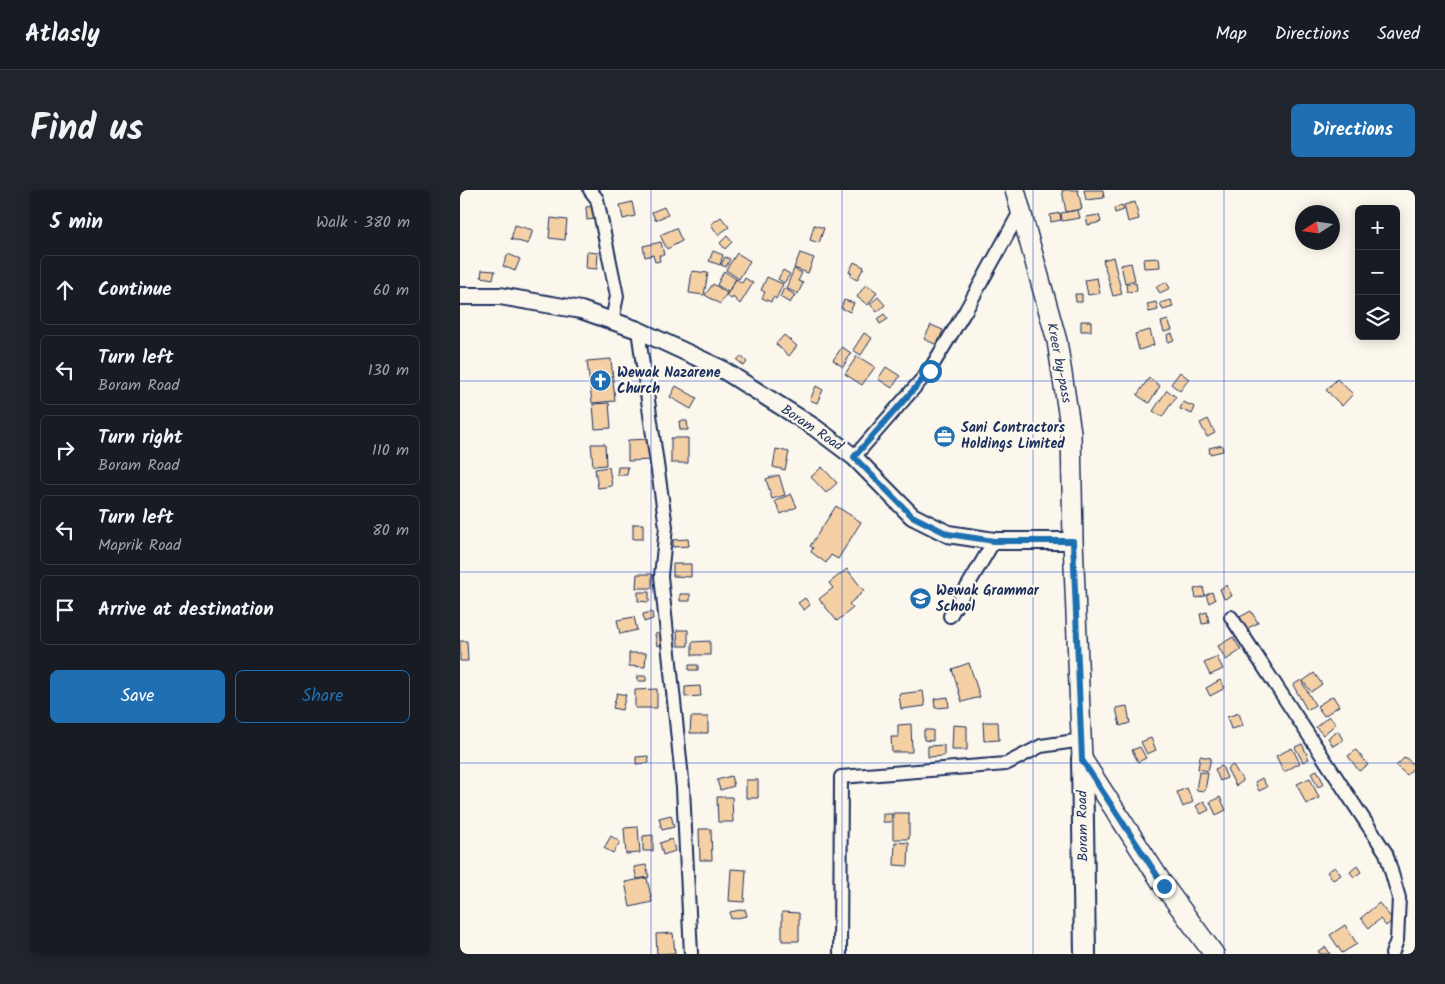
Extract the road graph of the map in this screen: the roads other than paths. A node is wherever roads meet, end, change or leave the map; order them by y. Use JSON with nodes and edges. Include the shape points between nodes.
{"nodes":[{"id":1,"x":590,"y":190,"type":"edge"},
{"id":2,"x":1015,"y":190,"type":"edge"},
{"id":3,"x":1021,"y":210,"type":"junction"},
{"id":4,"x":460,"y":296,"type":"edge"},
{"id":5,"x":612,"y":321,"type":"junction"},
{"id":6,"x":638,"y":330,"type":"junction"},
{"id":7,"x":854,"y":457,"type":"junction"},
{"id":8,"x":994,"y":541,"type":"junction"},
{"id":9,"x":1073,"y":541,"type":"junction"},
{"id":10,"x":950,"y":616,"type":"dead end"},
{"id":11,"x":1231,"y":617,"type":"dead end"},
{"id":12,"x":1082,"y":750,"type":"junction"},
{"id":13,"x":691,"y":954,"type":"edge"},
{"id":14,"x":840,"y":954,"type":"edge"},
{"id":15,"x":1085,"y":954,"type":"edge"},
{"id":16,"x":1214,"y":954,"type":"edge"},
{"id":17,"x":1392,"y":954,"type":"edge"}],
"edges":[{"from":1,"to":5,"type":"street","via":[[597,199],[617,296]]},
{"from":2,"to":3,"type":"main road","name":"Kreer by-pass"},
{"from":3,"to":7,"type":"street","via":[[930,371]]},
{"from":3,"to":9,"type":"main road","name":"Kreer by-pass","via":[[1057,341],[1071,432]]},
{"from":4,"to":5,"type":"street","name":"Boram Road","via":[[500,296],[581,310]]},
{"from":5,"to":6,"type":"street","name":"Boram Road"},
{"from":6,"to":7,"type":"street","name":"Boram Road","via":[[720,368],[814,427]]},
{"from":6,"to":13,"type":"street","via":[[666,527],[660,576],[683,788]]},
{"from":7,"to":8,"type":"street","name":"Boram Road","via":[[912,516],[948,534]]},
{"from":8,"to":9,"type":"street","name":"Boram Road"},
{"from":8,"to":10,"type":"street"},
{"from":9,"to":12,"type":"main road","name":"Boram Road"},
{"from":11,"to":17,"type":"street","via":[[1386,852],[1399,898],[1397,940]]},
{"from":12,"to":14,"type":"street","via":[[1042,746],[1006,764],[841,777]]},
{"from":12,"to":15,"type":"main road","name":"Boram Road"},
{"from":12,"to":16,"type":"main road","via":[[1164,886]]}]}
